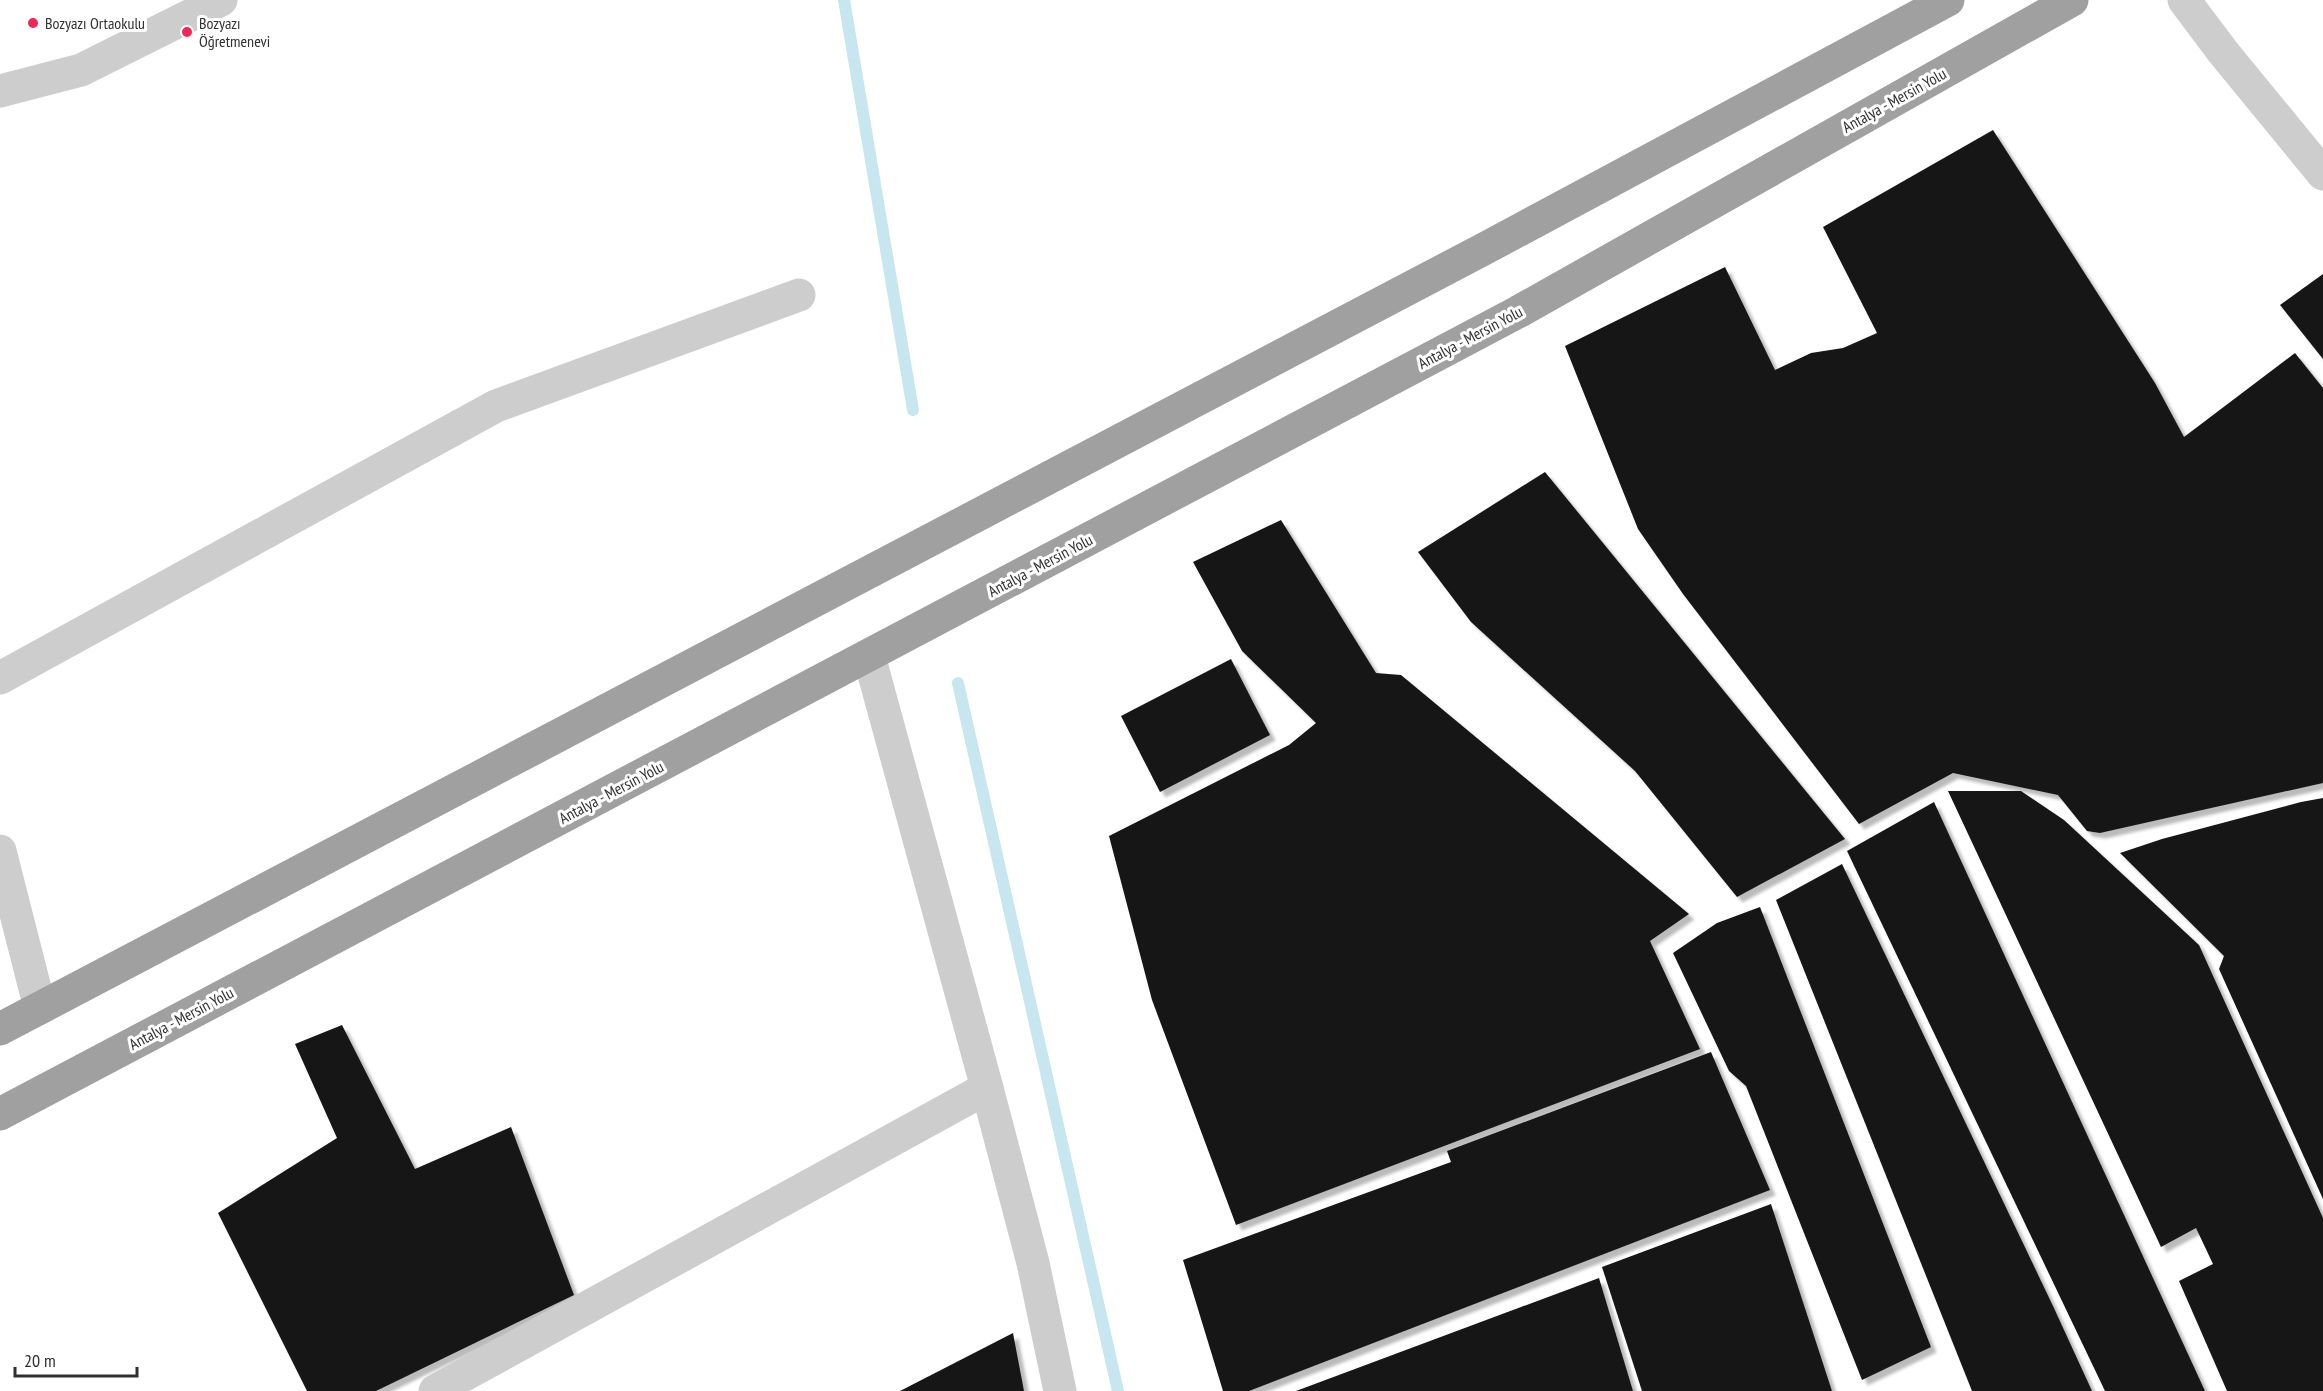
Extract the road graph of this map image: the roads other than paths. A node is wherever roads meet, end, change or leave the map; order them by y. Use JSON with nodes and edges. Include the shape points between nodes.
{"nodes":[{"id":1,"x":221,"y":0,"type":"edge"},
{"id":2,"x":1948,"y":0,"type":"edge"},
{"id":3,"x":2072,"y":0,"type":"edge"},
{"id":4,"x":2184,"y":0,"type":"edge"},
{"id":5,"x":0,"y":90,"type":"edge"},
{"id":6,"x":2323,"y":174,"type":"edge"},
{"id":7,"x":799,"y":295,"type":"dead end"},
{"id":8,"x":869,"y":656,"type":"junction"},
{"id":9,"x":0,"y":678,"type":"edge"},
{"id":10,"x":0,"y":851,"type":"edge"},
{"id":11,"x":40,"y":1008,"type":"junction"},
{"id":12,"x":0,"y":1029,"type":"edge"},
{"id":13,"x":987,"y":1088,"type":"junction"},
{"id":14,"x":0,"y":1114,"type":"edge"},
{"id":15,"x":435,"y":1391,"type":"edge"},
{"id":16,"x":1060,"y":1391,"type":"edge"}],
"edges":[{"from":1,"to":5,"type":"street","via":[[81,70]]},
{"from":2,"to":11,"type":"highway","via":[[1482,250]]},
{"from":3,"to":8,"type":"highway","name":"Antalya - Mersin Yolu","via":[[1518,312]]},
{"from":4,"to":6,"type":"street"},
{"from":7,"to":9,"type":"street","via":[[496,406]]},
{"from":8,"to":13,"type":"street"},
{"from":8,"to":14,"type":"highway","name":"Antalya - Mersin Yolu"},
{"from":10,"to":11,"type":"street"},
{"from":11,"to":12,"type":"highway"},
{"from":13,"to":15,"type":"street"},
{"from":13,"to":16,"type":"street","via":[[1033,1263]]}]}
